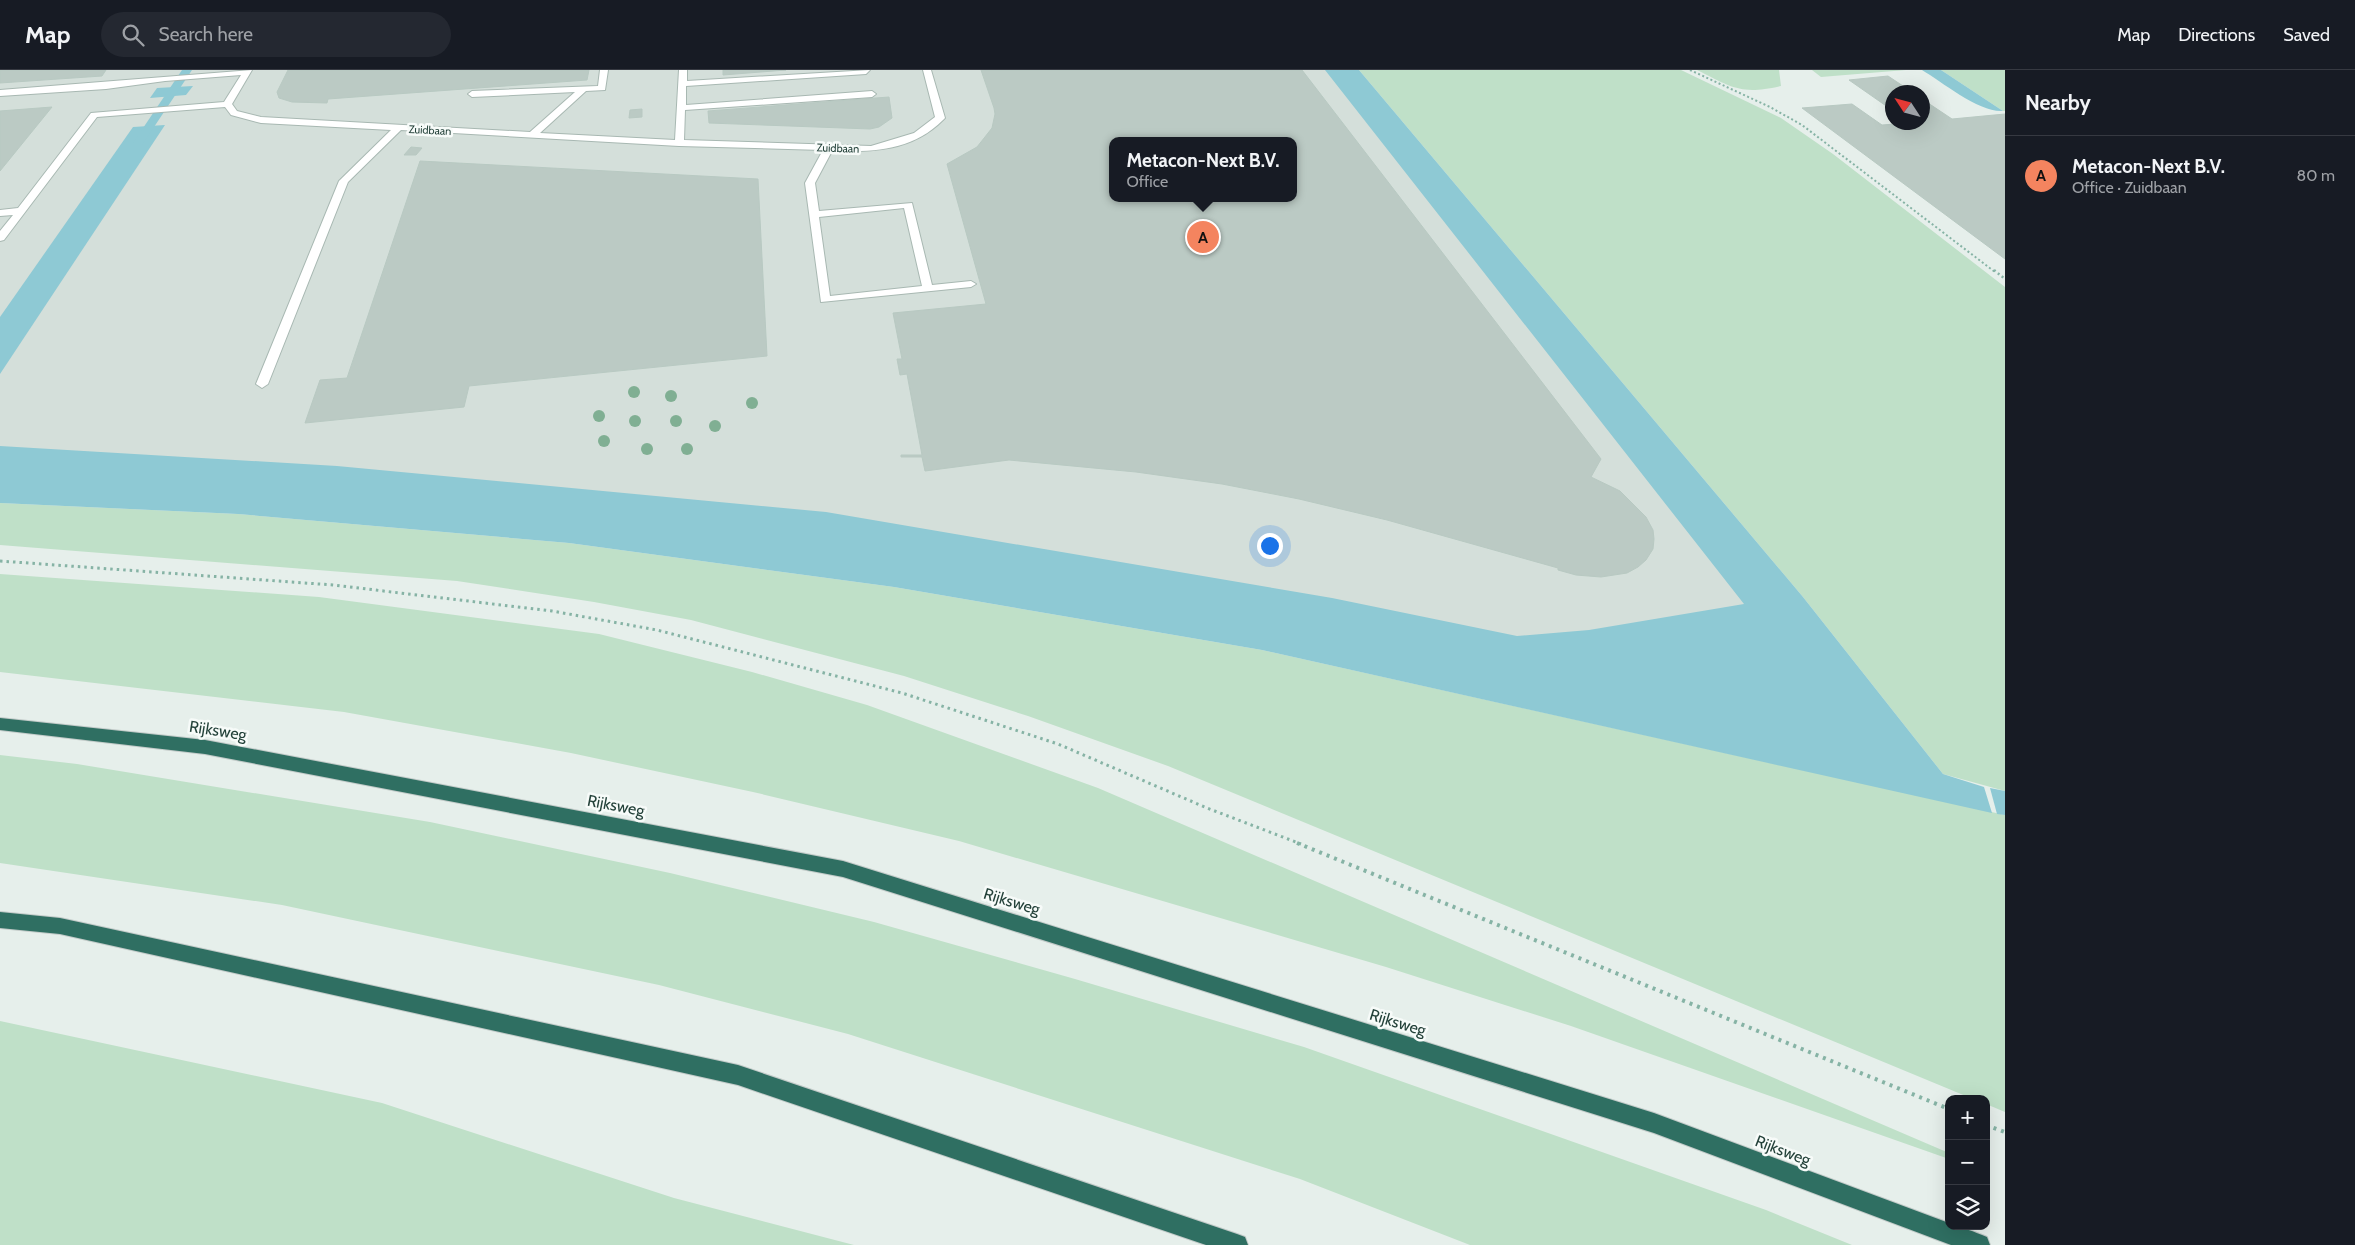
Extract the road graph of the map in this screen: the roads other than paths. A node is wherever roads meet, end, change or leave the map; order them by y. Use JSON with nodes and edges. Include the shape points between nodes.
{"nodes":[{"id":1,"x":132,"y":70,"type":"edge"},
{"id":2,"x":604,"y":70,"type":"edge"},
{"id":3,"x":683,"y":70,"type":"edge"},
{"id":4,"x":927,"y":70,"type":"edge"},
{"id":5,"x":248,"y":71,"type":"edge"},
{"id":6,"x":866,"y":71,"type":"edge"},
{"id":7,"x":121,"y":84,"type":"junction"},
{"id":8,"x":682,"y":84,"type":"junction"},
{"id":9,"x":584,"y":89,"type":"junction"},
{"id":10,"x":0,"y":94,"type":"edge"},
{"id":11,"x":472,"y":94,"type":"dead end"},
{"id":12,"x":872,"y":94,"type":"dead end"},
{"id":13,"x":227,"y":104,"type":"junction"},
{"id":14,"x":680,"y":108,"type":"junction"},
{"id":15,"x":398,"y":128,"type":"junction"},
{"id":16,"x":532,"y":135,"type":"junction"},
{"id":17,"x":679,"y":143,"type":"junction"},
{"id":18,"x":829,"y":147,"type":"junction"},
{"id":19,"x":20,"y":211,"type":"junction"},
{"id":20,"x":0,"y":213,"type":"edge"},
{"id":21,"x":814,"y":215,"type":"junction"},
{"id":22,"x":0,"y":238,"type":"edge"},
{"id":23,"x":972,"y":284,"type":"dead end"},
{"id":24,"x":928,"y":289,"type":"junction"},
{"id":25,"x":262,"y":384,"type":"dead end"},
{"id":26,"x":0,"y":724,"type":"edge"},
{"id":27,"x":0,"y":920,"type":"edge"},
{"id":28,"x":1237,"y":1245,"type":"edge"},
{"id":29,"x":1979,"y":1245,"type":"edge"}],
"edges":[{"from":1,"to":7,"type":"street"},
{"from":2,"to":9,"type":"street","via":[[602,88]]},
{"from":3,"to":8,"type":"street"},
{"from":4,"to":18,"type":"street","name":"Zuidbaan","via":[[940,118],[932,127],[900,144],[871,149]]},
{"from":5,"to":7,"type":"street"},
{"from":5,"to":13,"type":"street"},
{"from":6,"to":8,"type":"street"},
{"from":7,"to":10,"type":"street"},
{"from":8,"to":14,"type":"street"},
{"from":9,"to":11,"type":"street"},
{"from":9,"to":16,"type":"street"},
{"from":12,"to":14,"type":"street"},
{"from":13,"to":15,"type":"street","name":"Zuidbaan","via":[[234,112],[261,120]]},
{"from":13,"to":19,"type":"street","via":[[94,115]]},
{"from":14,"to":17,"type":"street"},
{"from":15,"to":16,"type":"street","name":"Zuidbaan"},
{"from":15,"to":25,"type":"street","via":[[344,181]]},
{"from":16,"to":17,"type":"street","name":"Zuidbaan"},
{"from":17,"to":18,"type":"street","name":"Zuidbaan"},
{"from":18,"to":21,"type":"street","via":[[810,183]]},
{"from":19,"to":20,"type":"street"},
{"from":19,"to":22,"type":"street"},
{"from":21,"to":24,"type":"street","via":[[908,205]]},
{"from":21,"to":24,"type":"street","via":[[825,300]]},
{"from":23,"to":24,"type":"street"},
{"from":26,"to":29,"type":"highway","name":"Rijksweg","via":[[205,747],[843,869],[1654,1123]]},
{"from":27,"to":28,"type":"highway","via":[[60,926],[738,1075]]}]}
